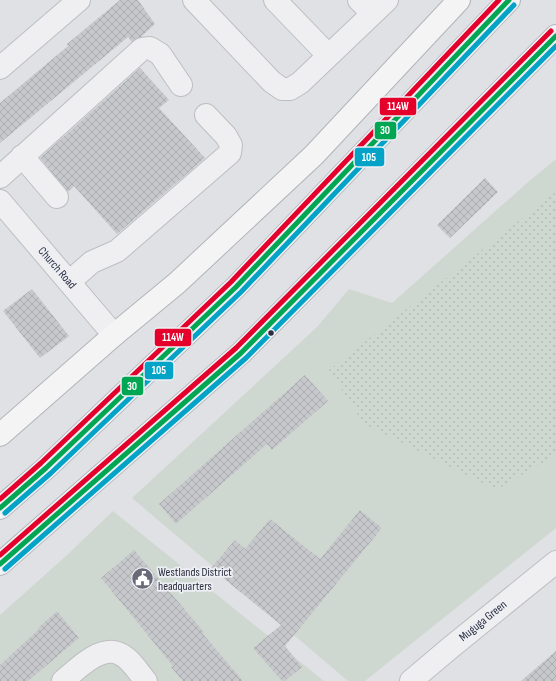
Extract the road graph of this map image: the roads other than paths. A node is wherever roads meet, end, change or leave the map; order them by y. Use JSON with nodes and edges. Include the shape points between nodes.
{"nodes":[{"id":1,"x":79,"y":0,"type":"edge"},
{"id":2,"x":276,"y":0,"type":"edge"},
{"id":3,"x":459,"y":0,"type":"edge"},
{"id":4,"x":509,"y":0,"type":"edge"},
{"id":5,"x":199,"y":2,"type":"edge"},
{"id":6,"x":373,"y":4,"type":"edge"},
{"id":7,"x":556,"y":36,"type":"edge"},
{"id":8,"x":328,"y":55,"type":"junction"},
{"id":9,"x":0,"y":68,"type":"edge"},
{"id":10,"x":181,"y":85,"type":"dead end"},
{"id":11,"x":206,"y":115,"type":"dead end"},
{"id":12,"x":22,"y":156,"type":"junction"},
{"id":13,"x":0,"y":177,"type":"edge"},
{"id":14,"x":57,"y":197,"type":"dead end"},
{"id":15,"x":0,"y":201,"type":"edge"},
{"id":16,"x":69,"y":282,"type":"junction"},
{"id":17,"x":114,"y":335,"type":"junction"},
{"id":18,"x":0,"y":435,"type":"edge"},
{"id":19,"x":0,"y":508,"type":"edge"},
{"id":20,"x":556,"y":562,"type":"edge"},
{"id":21,"x":0,"y":564,"type":"edge"},
{"id":22,"x":63,"y":681,"type":"edge"},
{"id":23,"x":146,"y":681,"type":"edge"},
{"id":24,"x":411,"y":681,"type":"edge"}],
"edges":[{"from":1,"to":9,"type":"street"},
{"from":2,"to":8,"type":"street"},
{"from":3,"to":17,"type":"highway","via":[[314,155],[177,283]]},
{"from":4,"to":19,"type":"highway","via":[[236,287],[46,468]]},
{"from":5,"to":8,"type":"street","via":[[272,82],[282,89],[290,89],[300,82]]},
{"from":6,"to":8,"type":"street"},
{"from":7,"to":21,"type":"highway","via":[[240,353]]},
{"from":10,"to":12,"type":"street","via":[[160,54],[150,48],[142,49]]},
{"from":11,"to":16,"type":"street","via":[[232,145],[230,153],[117,251],[92,262]]},
{"from":12,"to":13,"type":"street"},
{"from":12,"to":14,"type":"street"},
{"from":15,"to":16,"type":"street","name":"Church Road"},
{"from":16,"to":17,"type":"street","name":"Church Road"},
{"from":17,"to":18,"type":"highway"},
{"from":20,"to":24,"type":"street","name":"Muguga Green"},
{"from":22,"to":23,"type":"street","via":[[96,655],[109,652],[119,653],[129,660]]}]}
